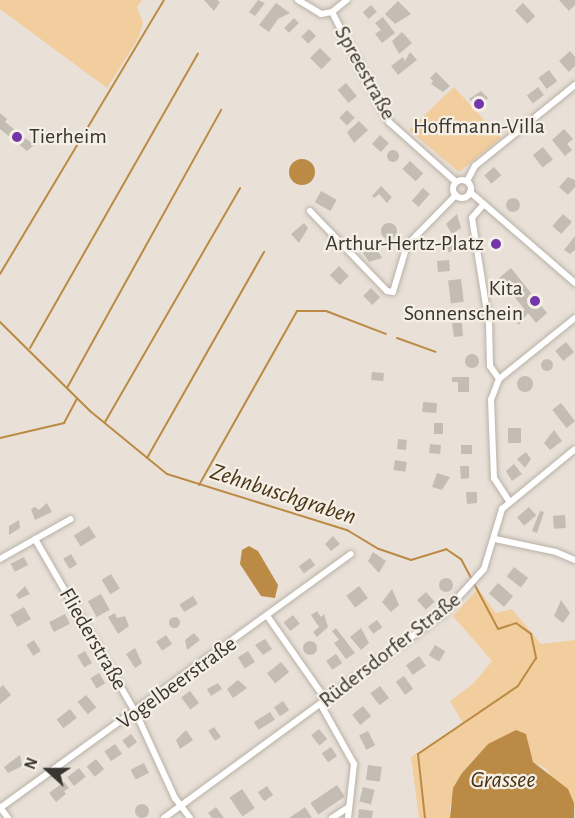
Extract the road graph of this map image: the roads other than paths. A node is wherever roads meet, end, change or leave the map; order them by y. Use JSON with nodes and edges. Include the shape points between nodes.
{"nodes":[{"id":1,"x":298,"y":0,"type":"edge"},
{"id":2,"x":347,"y":0,"type":"edge"},
{"id":3,"x":332,"y":12,"type":"junction"},
{"id":4,"x":575,"y":85,"type":"edge"},
{"id":5,"x":467,"y":181,"type":"junction"},
{"id":6,"x":456,"y":182,"type":"junction"},
{"id":7,"x":470,"y":192,"type":"junction"},
{"id":8,"x":456,"y":195,"type":"junction"},
{"id":9,"x":484,"y":204,"type":"junction"},
{"id":10,"x":310,"y":211,"type":"dead end"},
{"id":11,"x":575,"y":283,"type":"edge"},
{"id":12,"x":575,"y":318,"type":"edge"},
{"id":13,"x":499,"y":380,"type":"junction"},
{"id":14,"x":575,"y":449,"type":"edge"},
{"id":15,"x":509,"y":501,"type":"junction"},
{"id":16,"x":71,"y":519,"type":"dead end"},
{"id":17,"x":35,"y":539,"type":"junction"},
{"id":18,"x":495,"y":539,"type":"junction"},
{"id":19,"x":351,"y":554,"type":"dead end"},
{"id":20,"x":0,"y":559,"type":"edge"},
{"id":21,"x":575,"y":560,"type":"edge"},
{"id":22,"x":268,"y":617,"type":"junction"},
{"id":23,"x":323,"y":703,"type":"junction"},
{"id":24,"x":136,"y":712,"type":"junction"},
{"id":25,"x":181,"y":806,"type":"junction"},
{"id":26,"x":349,"y":807,"type":"junction"},
{"id":27,"x":0,"y":808,"type":"edge"},
{"id":28,"x":8,"y":818,"type":"edge"},
{"id":29,"x":164,"y":818,"type":"edge"},
{"id":30,"x":190,"y":818,"type":"edge"},
{"id":31,"x":332,"y":818,"type":"edge"},
{"id":32,"x":348,"y":818,"type":"edge"}],
"edges":[{"from":1,"to":3,"type":"street","name":"Spreestraße","via":[[321,14]]},
{"from":2,"to":3,"type":"street"},
{"from":3,"to":6,"type":"street","name":"Spreestraße","via":[[389,122]]},
{"from":4,"to":5,"type":"street","via":[[475,166]]},
{"from":5,"to":6,"type":"street"},
{"from":5,"to":7,"type":"street"},
{"from":6,"to":8,"type":"street"},
{"from":7,"to":8,"type":"street","via":[[464,197]]},
{"from":7,"to":9,"type":"street"},
{"from":8,"to":10,"type":"street","via":[[407,246],[393,292],[387,291]]},
{"from":9,"to":11,"type":"street"},
{"from":9,"to":13,"type":"street","via":[[472,218],[489,324],[490,366]]},
{"from":12,"to":13,"type":"street"},
{"from":13,"to":15,"type":"street","via":[[491,400],[494,477]]},
{"from":14,"to":15,"type":"street","name":"Rüdersdorfer Straße"},
{"from":15,"to":18,"type":"street","name":"Rüdersdorfer Straße","via":[[497,518]]},
{"from":16,"to":17,"type":"street"},
{"from":17,"to":20,"type":"street"},
{"from":17,"to":24,"type":"street","name":"Fliederstraße"},
{"from":18,"to":21,"type":"street"},
{"from":18,"to":23,"type":"street","name":"Rüdersdorfer Straße","via":[[490,558],[471,586],[422,631]]},
{"from":19,"to":22,"type":"street","name":"Vogelbeerstraße"},
{"from":22,"to":23,"type":"street"},
{"from":22,"to":24,"type":"street","name":"Vogelbeerstraße"},
{"from":23,"to":25,"type":"street","name":"Rüdersdorfer Straße"},
{"from":23,"to":26,"type":"street","via":[[354,764]]},
{"from":24,"to":25,"type":"street","name":"Fliederstraße"},
{"from":24,"to":27,"type":"street","name":"Vogelbeerstraße"},
{"from":25,"to":29,"type":"street","name":"Rüdersdorfer Straße"},
{"from":25,"to":30,"type":"street","name":"Fliederstraße"},
{"from":26,"to":31,"type":"street"},
{"from":26,"to":32,"type":"street"},
{"from":27,"to":28,"type":"street"}]}
